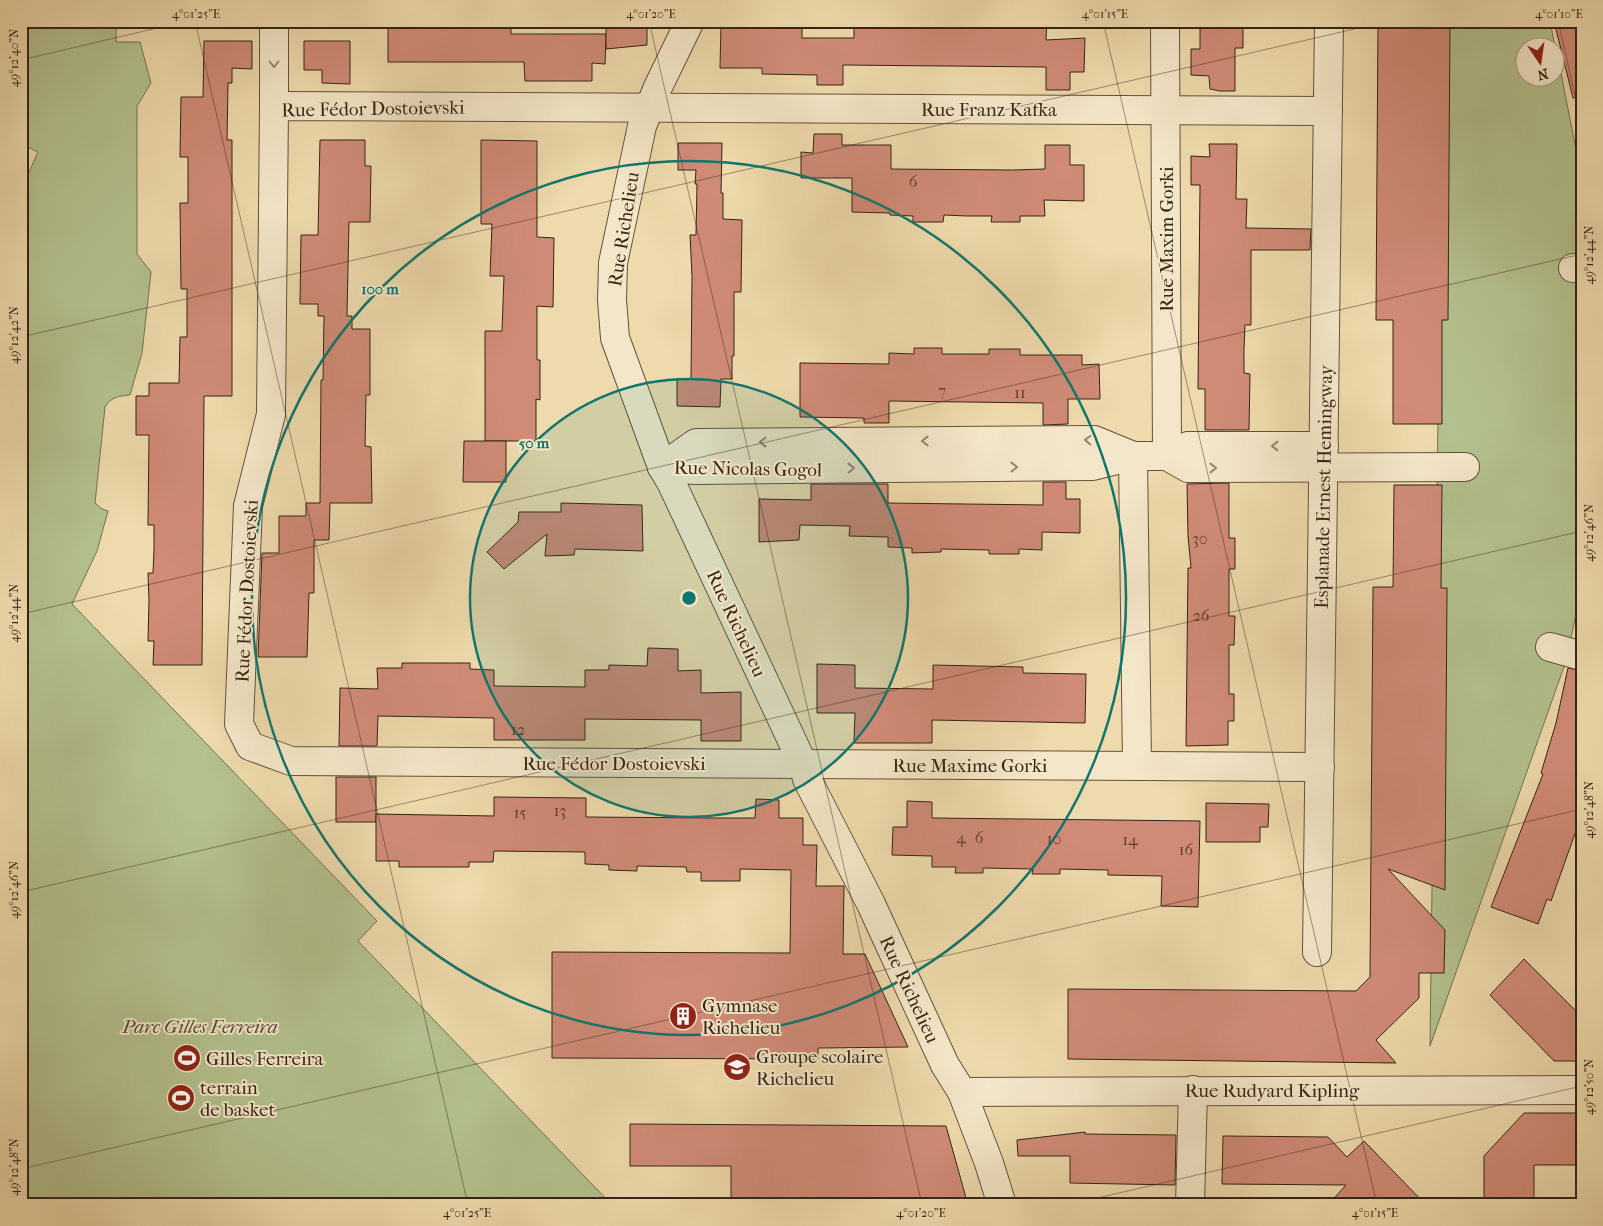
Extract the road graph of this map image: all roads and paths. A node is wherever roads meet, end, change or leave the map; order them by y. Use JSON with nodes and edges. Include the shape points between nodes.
{"nodes":[{"id":1,"x":274,"y":21,"type":"edge"},
{"id":2,"x":690,"y":21,"type":"edge"},
{"id":3,"x":1165,"y":21,"type":"edge"},
{"id":4,"x":1329,"y":21,"type":"edge"},
{"id":5,"x":274,"y":106,"type":"junction"},
{"id":6,"x":650,"y":108,"type":"junction"},
{"id":7,"x":1166,"y":110,"type":"junction"},
{"id":8,"x":1328,"y":111,"type":"junction"},
{"id":9,"x":1134,"y":456,"type":"junction"},
{"id":10,"x":1167,"y":456,"type":"junction"},
{"id":11,"x":1323,"y":457,"type":"junction"},
{"id":12,"x":662,"y":467,"type":"junction"},
{"id":13,"x":1466,"y":467,"type":"dead end"},
{"id":14,"x":1550,"y":648,"type":"dead end"},
{"id":15,"x":1582,"y":656,"type":"edge"},
{"id":16,"x":803,"y":764,"type":"junction"},
{"id":17,"x":1137,"y":765,"type":"junction"},
{"id":18,"x":1320,"y":766,"type":"junction"},
{"id":19,"x":1318,"y":952,"type":"dead end"},
{"id":20,"x":1193,"y":1090,"type":"junction"},
{"id":21,"x":1582,"y":1090,"type":"edge"},
{"id":22,"x":962,"y":1092,"type":"junction"},
{"id":23,"x":1002,"y":1205,"type":"edge"},
{"id":24,"x":1190,"y":1205,"type":"edge"}],
"edges":[{"from":1,"to":5,"type":"street","one_way":true},
{"from":2,"to":6,"type":"street","name":"Rue Richelieu"},
{"from":3,"to":7,"type":"street","name":"Rue Maxim Gorki"},
{"from":4,"to":8,"type":"street","name":"Esplanade Ernest Hemingway"},
{"from":5,"to":6,"type":"street","name":"Rue Fédor Dostoievski"},
{"from":5,"to":16,"type":"street","name":"Rue Fédor Dostoievski","via":[[271,414],[248,506],[239,724],[250,746],[291,761]]},
{"from":6,"to":7,"type":"street","name":"Rue Franz Kafka"},
{"from":6,"to":12,"type":"street","name":"Rue Richelieu","via":[[642,126],[615,255],[612,300],[616,338]]},
{"from":7,"to":8,"type":"street","name":"Rue Franz Kafka"},
{"from":7,"to":10,"type":"street","name":"Rue Maxim Gorki"},
{"from":8,"to":11,"type":"street","name":"Esplanade Ernest Hemingway"},
{"from":9,"to":10,"type":"street","name":"Rue Nicolas Gogol"},
{"from":9,"to":12,"type":"street","name":"Rue Nicolas Gogol","via":[[1093,466],[695,470]]},
{"from":9,"to":17,"type":"street"},
{"from":10,"to":11,"type":"street","name":"Rue Nicolas Gogol","via":[[1188,468]]},
{"from":11,"to":13,"type":"street","name":"Rue Nicolas Gogol"},
{"from":11,"to":18,"type":"street","name":"Esplanade Ernest Hemingway"},
{"from":12,"to":16,"type":"street","name":"Rue Richelieu"},
{"from":14,"to":15,"type":"street"},
{"from":16,"to":17,"type":"street","name":"Rue Maxime Gorki"},
{"from":16,"to":22,"type":"street","name":"Rue Richelieu","via":[[945,1065]]},
{"from":17,"to":18,"type":"street","name":"Rue Maxime Gorki"},
{"from":18,"to":19,"type":"street","name":"Esplanade Ernest Hemingway"},
{"from":20,"to":21,"type":"street","name":"Rue Rudyard Kipling"},
{"from":20,"to":22,"type":"street","name":"Rue Rudyard Kipling"},
{"from":20,"to":24,"type":"street"},
{"from":22,"to":23,"type":"street","name":"Rue Richelieu"}]}
